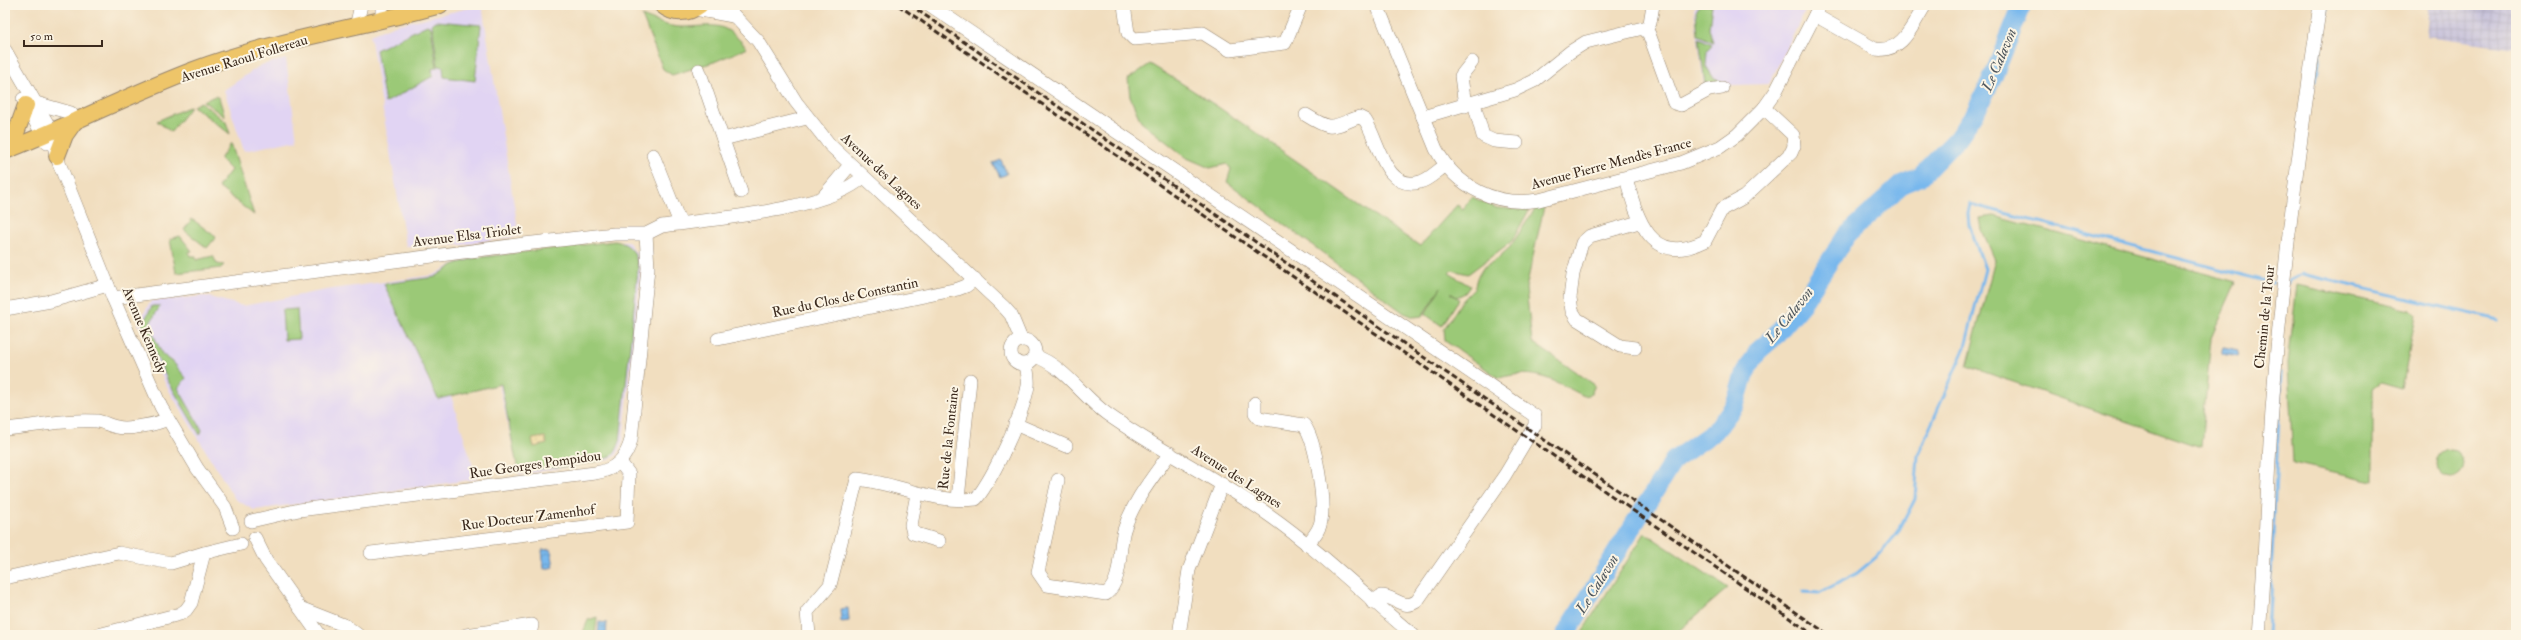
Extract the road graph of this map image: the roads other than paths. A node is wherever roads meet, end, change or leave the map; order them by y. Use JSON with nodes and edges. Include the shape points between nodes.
{"nodes":[{"id":1,"x":440,"y":5,"type":"edge"},
{"id":2,"x":662,"y":5,"type":"edge"},
{"id":3,"x":724,"y":5,"type":"edge"},
{"id":4,"x":930,"y":5,"type":"edge"},
{"id":5,"x":1124,"y":5,"type":"edge"},
{"id":6,"x":1301,"y":5,"type":"edge"},
{"id":7,"x":1377,"y":5,"type":"edge"},
{"id":8,"x":1654,"y":5,"type":"edge"},
{"id":9,"x":1925,"y":5,"type":"edge"},
{"id":10,"x":2320,"y":5,"type":"edge"},
{"id":11,"x":697,"y":7,"type":"edge"},
{"id":12,"x":410,"y":8,"type":"edge"},
{"id":13,"x":1818,"y":10,"type":"edge"},
{"id":14,"x":380,"y":14,"type":"edge"},
{"id":15,"x":358,"y":16,"type":"edge"},
{"id":16,"x":733,"y":16,"type":"junction"},
{"id":17,"x":1646,"y":30,"type":"junction"},
{"id":18,"x":5,"y":50,"type":"edge"},
{"id":19,"x":1472,"y":62,"type":"dead end"},
{"id":20,"x":5,"y":64,"type":"edge"},
{"id":21,"x":699,"y":70,"type":"dead end"},
{"id":22,"x":125,"y":88,"type":"junction"},
{"id":23,"x":1722,"y":88,"type":"dead end"},
{"id":24,"x":31,"y":104,"type":"junction"},
{"id":25,"x":1469,"y":104,"type":"junction"},
{"id":26,"x":1764,"y":108,"type":"junction"},
{"id":27,"x":1306,"y":115,"type":"dead end"},
{"id":28,"x":73,"y":117,"type":"junction"},
{"id":29,"x":1423,"y":117,"type":"junction"},
{"id":30,"x":807,"y":118,"type":"junction"},
{"id":31,"x":44,"y":130,"type":"junction"},
{"id":32,"x":723,"y":139,"type":"junction"},
{"id":33,"x":8,"y":141,"type":"edge"},
{"id":34,"x":1517,"y":143,"type":"dead end"},
{"id":35,"x":5,"y":151,"type":"edge"},
{"id":36,"x":5,"y":155,"type":"edge"},
{"id":37,"x":653,"y":155,"type":"dead end"},
{"id":38,"x":57,"y":156,"type":"junction"},
{"id":39,"x":850,"y":165,"type":"junction"},
{"id":40,"x":1446,"y":165,"type":"junction"},
{"id":41,"x":863,"y":177,"type":"junction"},
{"id":42,"x":1626,"y":178,"type":"junction"},
{"id":43,"x":741,"y":192,"type":"dead end"},
{"id":44,"x":822,"y":197,"type":"junction"},
{"id":45,"x":1639,"y":222,"type":"junction"},
{"id":46,"x":680,"y":223,"type":"junction"},
{"id":47,"x":646,"y":234,"type":"junction"},
{"id":48,"x":975,"y":279,"type":"junction"},
{"id":49,"x":108,"y":286,"type":"junction"},
{"id":50,"x":113,"y":298,"type":"junction"},
{"id":51,"x":5,"y":309,"type":"edge"},
{"id":52,"x":718,"y":340,"type":"dead end"},
{"id":53,"x":1021,"y":340,"type":"junction"},
{"id":54,"x":1635,"y":348,"type":"dead end"},
{"id":55,"x":1030,"y":360,"type":"junction"},
{"id":56,"x":970,"y":380,"type":"dead end"},
{"id":57,"x":1255,"y":403,"type":"dead end"},
{"id":58,"x":161,"y":407,"type":"junction"},
{"id":59,"x":167,"y":419,"type":"junction"},
{"id":60,"x":143,"y":424,"type":"junction"},
{"id":61,"x":1015,"y":424,"type":"junction"},
{"id":62,"x":5,"y":429,"type":"edge"},
{"id":63,"x":1066,"y":446,"type":"dead end"},
{"id":64,"x":1170,"y":453,"type":"junction"},
{"id":65,"x":620,"y":462,"type":"junction"},
{"id":66,"x":1058,"y":480,"type":"dead end"},
{"id":67,"x":1222,"y":484,"type":"junction"},
{"id":68,"x":917,"y":494,"type":"junction"},
{"id":69,"x":958,"y":499,"type":"junction"},
{"id":70,"x":245,"y":533,"type":"junction"},
{"id":71,"x":939,"y":541,"type":"dead end"},
{"id":72,"x":1307,"y":544,"type":"junction"},
{"id":73,"x":204,"y":553,"type":"junction"},
{"id":74,"x":371,"y":553,"type":"dead end"},
{"id":75,"x":5,"y":578,"type":"edge"},
{"id":76,"x":1372,"y":602,"type":"junction"},
{"id":77,"x":300,"y":608,"type":"junction"},
{"id":78,"x":98,"y":635,"type":"edge"},
{"id":79,"x":319,"y":635,"type":"edge"},
{"id":80,"x":358,"y":635,"type":"edge"},
{"id":81,"x":466,"y":635,"type":"edge"},
{"id":82,"x":530,"y":635,"type":"edge"},
{"id":83,"x":809,"y":635,"type":"edge"},
{"id":84,"x":1179,"y":635,"type":"edge"},
{"id":85,"x":1413,"y":635,"type":"edge"},
{"id":86,"x":2259,"y":635,"type":"edge"}],
"edges":[{"from":1,"to":12,"type":"main road","name":"Avenue Raoul Follereau"},
{"from":2,"to":11,"type":"main road","via":[[675,12]]},
{"from":3,"to":16,"type":"street","name":"Avenue des Lagnes"},
{"from":4,"to":76,"type":"street","via":[[1535,416],[1535,425],[1504,475],[1417,601],[1403,605],[1381,596]]},
{"from":5,"to":6,"type":"street","via":[[1128,33],[1134,39],[1203,33],[1230,50],[1285,44]]},
{"from":7,"to":29,"type":"street","name":"Avenue Pierre Mendès France"},
{"from":8,"to":17,"type":"street"},
{"from":9,"to":13,"type":"street","via":[[1901,43],[1885,50],[1875,49]]},
{"from":10,"to":86,"type":"street","name":"Chemin de la Tour","via":[[2296,170],[2274,385]]},
{"from":11,"to":16,"type":"street"},
{"from":12,"to":14,"type":"main road","name":"Avenue Raoul Follereau"},
{"from":13,"to":26,"type":"street","name":"Avenue Pierre Mendès France","via":[[1776,91]]},
{"from":14,"to":15,"type":"main road","name":"Avenue Raoul Follereau"},
{"from":15,"to":22,"type":"main road","name":"Avenue Raoul Follereau","via":[[224,50]]},
{"from":15,"to":28,"type":"main road","name":"Avenue Raoul Follereau","via":[[285,43],[195,70]]},
{"from":16,"to":30,"type":"street","name":"Avenue des Lagnes","via":[[758,41]]},
{"from":17,"to":23,"type":"street","via":[[1674,104],[1681,105],[1709,90]]},
{"from":17,"to":25,"type":"street","via":[[1642,28],[1586,42],[1534,80],[1515,90]]},
{"from":18,"to":24,"type":"street","name":"Avenue Kennedy"},
{"from":19,"to":25,"type":"street","via":[[1461,76],[1460,88]]},
{"from":20,"to":24,"type":"street","name":"Avenue Kennedy"},
{"from":21,"to":32,"type":"street"},
{"from":22,"to":28,"type":"main road","name":"Avenue Raoul Follereau"},
{"from":22,"to":31,"type":"street","via":[[116,98]]},
{"from":24,"to":28,"type":"street"},
{"from":24,"to":31,"type":"street","name":"Avenue Kennedy"},
{"from":24,"to":33,"type":"main road"},
{"from":25,"to":29,"type":"street"},
{"from":25,"to":34,"type":"street","via":[[1483,136],[1494,141]]},
{"from":26,"to":42,"type":"street","name":"Avenue Pierre Mendès France","via":[[1737,135],[1720,147],[1681,164]]},
{"from":26,"to":45,"type":"street","via":[[1793,135],[1794,146],[1791,153],[1744,197],[1722,209],[1704,242],[1673,249],[1658,242]]},
{"from":27,"to":40,"type":"street","via":[[1324,126],[1335,127],[1359,117],[1365,120],[1384,165],[1393,175],[1408,183],[1420,182]]},
{"from":28,"to":31,"type":"main road","name":"Avenue Raoul Follereau"},
{"from":28,"to":38,"type":"main road"},
{"from":29,"to":40,"type":"street","name":"Avenue Pierre Mendès France"},
{"from":30,"to":32,"type":"street"},
{"from":30,"to":39,"type":"street","name":"Avenue des Lagnes"},
{"from":31,"to":33,"type":"main road","name":"Avenue Raoul Follereau"},
{"from":31,"to":35,"type":"main road","name":"Avenue Raoul Follereau"},
{"from":31,"to":38,"type":"street","name":"Avenue Kennedy"},
{"from":32,"to":43,"type":"street"},
{"from":36,"to":38,"type":"street","via":[[34,147]]},
{"from":37,"to":46,"type":"street"},
{"from":38,"to":49,"type":"street","name":"Avenue Kennedy"},
{"from":39,"to":41,"type":"street","name":"Avenue des Lagnes"},
{"from":39,"to":44,"type":"street"},
{"from":40,"to":42,"type":"street","name":"Avenue Pierre Mendès France","via":[[1471,188],[1511,202],[1539,200]]},
{"from":41,"to":44,"type":"street","name":"Avenue Elsa Triolet","via":[[851,186]]},
{"from":41,"to":48,"type":"street","name":"Avenue des Lagnes"},
{"from":42,"to":45,"type":"street"},
{"from":44,"to":46,"type":"street","name":"Avenue Elsa Triolet","via":[[795,206]]},
{"from":45,"to":54,"type":"street","via":[[1590,236],[1582,243],[1570,298],[1572,311],[1577,320],[1620,346]]},
{"from":46,"to":47,"type":"street","name":"Avenue Elsa Triolet","via":[[655,227]]},
{"from":47,"to":50,"type":"street","name":"Avenue Elsa Triolet","via":[[614,234],[524,244]]},
{"from":47,"to":65,"type":"street","name":"Rue Georges Pompidou","via":[[648,268],[631,440],[628,451]]},
{"from":48,"to":52,"type":"street","name":"Rue du Clos de Constantin","via":[[958,289]]},
{"from":48,"to":53,"type":"street","name":"Avenue des Lagnes","via":[[1011,315]]},
{"from":49,"to":50,"type":"street","name":"Avenue Kennedy"},
{"from":49,"to":51,"type":"street","via":[[51,301]]},
{"from":50,"to":58,"type":"street","name":"Avenue Kennedy"},
{"from":53,"to":55,"type":"street","via":[[1033,344]]},
{"from":53,"to":55,"type":"street","via":[[1014,344],[1012,356],[1017,363]]},
{"from":55,"to":61,"type":"street","via":[[1028,387]]},
{"from":55,"to":64,"type":"street","name":"Avenue des Lagnes","via":[[1056,367],[1107,414]]},
{"from":56,"to":69,"type":"street","name":"Rue de la Fontaine"},
{"from":57,"to":72,"type":"street","via":[[1255,412],[1259,418],[1304,425],[1310,432],[1316,452],[1322,513],[1318,529]]},
{"from":58,"to":59,"type":"street","name":"Avenue Kennedy"},
{"from":58,"to":60,"type":"street","via":[[154,410]]},
{"from":59,"to":60,"type":"street","via":[[160,423]]},
{"from":59,"to":70,"type":"street","name":"Avenue Kennedy","via":[[197,468]]},
{"from":60,"to":62,"type":"street","via":[[132,428],[118,428],[98,421]]},
{"from":61,"to":63,"type":"street"},
{"from":61,"to":69,"type":"street","via":[[984,489],[976,499]]},
{"from":64,"to":66,"type":"street","via":[[1130,513],[1124,531],[1115,583],[1106,594],[1047,585],[1038,572]]},
{"from":64,"to":67,"type":"street","name":"Avenue des Lagnes"},
{"from":65,"to":70,"type":"street","name":"Rue Georges Pompidou","via":[[613,468],[600,472],[299,510],[271,518]]},
{"from":65,"to":74,"type":"street","name":"Rue Docteur Zamenhof","via":[[629,474],[627,522]]},
{"from":67,"to":72,"type":"street","name":"Avenue des Lagnes"},
{"from":67,"to":84,"type":"street","via":[[1189,570]]},
{"from":68,"to":69,"type":"street"},
{"from":68,"to":71,"type":"street","via":[[910,525],[913,533]]},
{"from":68,"to":83,"type":"street","via":[[857,479],[830,585],[807,612]]},
{"from":70,"to":73,"type":"street","name":"Rue Georges Pompidou","via":[[221,547]]},
{"from":70,"to":77,"type":"street"},
{"from":72,"to":76,"type":"street","name":"Avenue des Lagnes"},
{"from":73,"to":75,"type":"street","name":"Rue Georges Pompidou","via":[[171,563],[119,553]]},
{"from":73,"to":78,"type":"street","via":[[191,603],[186,610],[180,614]]},
{"from":76,"to":85,"type":"street","name":"Avenue des Lagnes"},
{"from":77,"to":79,"type":"street"},
{"from":77,"to":80,"type":"street","via":[[346,626]]},
{"from":81,"to":82,"type":"street","via":[[532,625]]}]}
